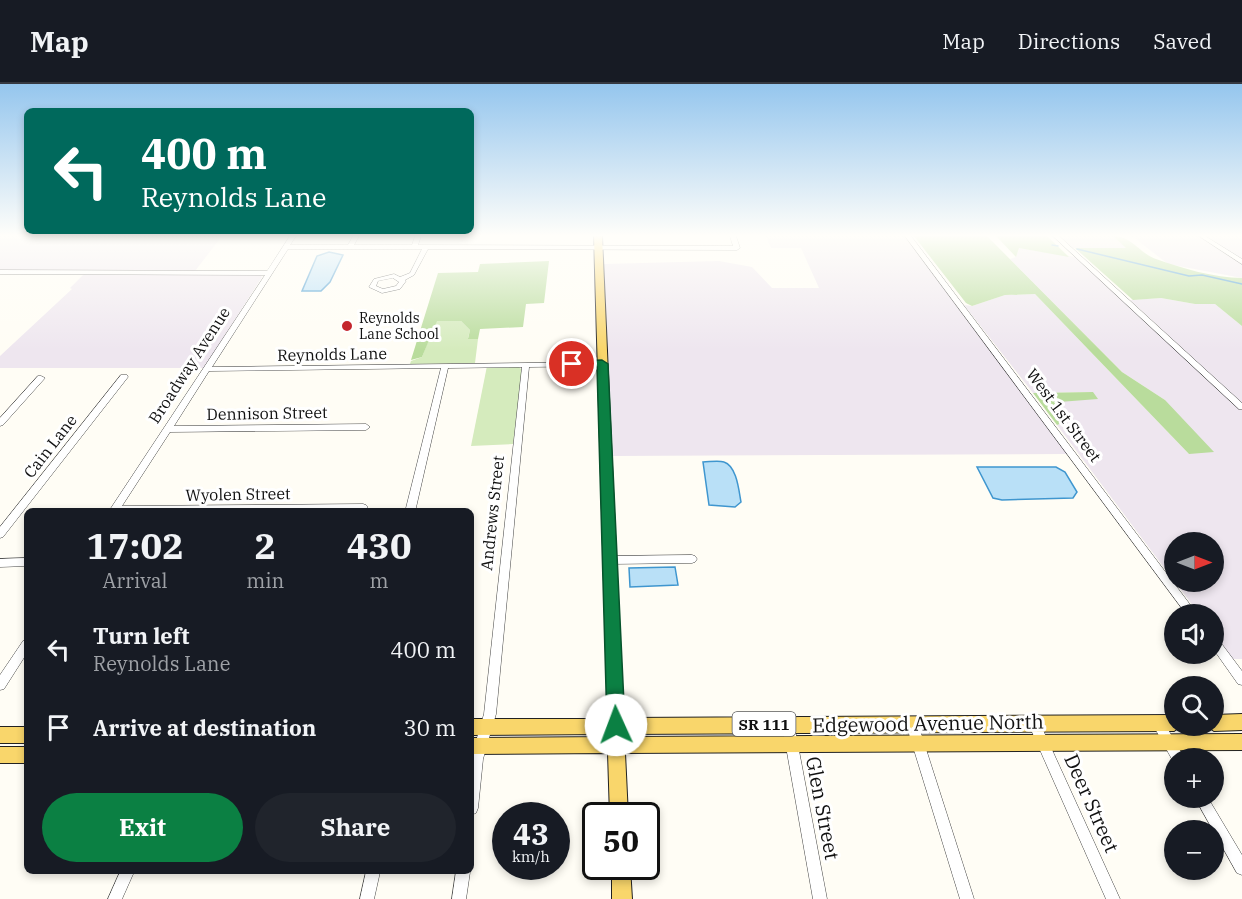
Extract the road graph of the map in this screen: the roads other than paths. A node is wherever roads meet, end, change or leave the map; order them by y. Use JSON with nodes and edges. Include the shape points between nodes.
{"nodes":[{"id":1,"x":268,"y":274,"type":"edge"},
{"id":2,"x":412,"y":274,"type":"edge"},
{"id":3,"x":599,"y":274,"type":"edge"},
{"id":4,"x":937,"y":274,"type":"edge"},
{"id":5,"x":1097,"y":274,"type":"edge"},
{"id":6,"x":401,"y":279,"type":"dead end"},
{"id":7,"x":526,"y":364,"type":"junction"},
{"id":8,"x":602,"y":364,"type":"junction"},
{"id":9,"x":445,"y":365,"type":"junction"},
{"id":10,"x":207,"y":369,"type":"junction"},
{"id":11,"x":124,"y":377,"type":"dead end"},
{"id":12,"x":41,"y":378,"type":"dead end"},
{"id":13,"x":1242,"y":407,"type":"edge"},
{"id":14,"x":0,"y":423,"type":"edge"},
{"id":15,"x":366,"y":427,"type":"dead end"},
{"id":16,"x":167,"y":429,"type":"junction"},
{"id":17,"x":363,"y":507,"type":"dead end"},
{"id":18,"x":116,"y":508,"type":"edge"},
{"id":19,"x":301,"y":508,"type":"edge"},
{"id":20,"x":411,"y":508,"type":"edge"},
{"id":21,"x":0,"y":534,"type":"edge"},
{"id":22,"x":693,"y":559,"type":"dead end"},
{"id":23,"x":610,"y":560,"type":"junction"},
{"id":24,"x":24,"y":562,"type":"edge"},
{"id":25,"x":0,"y":563,"type":"edge"},
{"id":26,"x":1185,"y":604,"type":"edge"},
{"id":27,"x":24,"y":649,"type":"edge"},
{"id":28,"x":1224,"y":656,"type":"edge"},
{"id":29,"x":1242,"y":680,"type":"edge"},
{"id":30,"x":0,"y":685,"type":"edge"},
{"id":31,"x":1034,"y":723,"type":"junction"},
{"id":32,"x":1164,"y":723,"type":"edge"},
{"id":33,"x":1224,"y":723,"type":"edge"},
{"id":34,"x":1242,"y":723,"type":"edge"},
{"id":35,"x":788,"y":724,"type":"junction"},
{"id":36,"x":912,"y":724,"type":"junction"},
{"id":37,"x":616,"y":725,"type":"junction"},
{"id":38,"x":479,"y":727,"type":"edge"},
{"id":39,"x":0,"y":735,"type":"edge"},
{"id":40,"x":24,"y":735,"type":"edge"},
{"id":41,"x":1168,"y":736,"type":"edge"},
{"id":42,"x":1043,"y":742,"type":"junction"},
{"id":43,"x":1169,"y":742,"type":"junction"},
{"id":44,"x":1242,"y":742,"type":"edge"},
{"id":45,"x":918,"y":744,"type":"junction"},
{"id":46,"x":791,"y":745,"type":"junction"},
{"id":47,"x":476,"y":746,"type":"edge"},
{"id":48,"x":617,"y":746,"type":"junction"},
{"id":49,"x":1173,"y":748,"type":"edge"},
{"id":50,"x":0,"y":755,"type":"edge"},
{"id":51,"x":24,"y":755,"type":"edge"},
{"id":52,"x":474,"y":771,"type":"edge"},
{"id":53,"x":619,"y":802,"type":"edge"},
{"id":54,"x":1208,"y":808,"type":"edge"},
{"id":55,"x":1242,"y":868,"type":"edge"},
{"id":56,"x":126,"y":874,"type":"edge"},
{"id":57,"x":372,"y":874,"type":"edge"},
{"id":58,"x":462,"y":874,"type":"edge"},
{"id":59,"x":621,"y":880,"type":"edge"},
{"id":60,"x":115,"y":899,"type":"edge"},
{"id":61,"x":367,"y":899,"type":"edge"},
{"id":62,"x":459,"y":899,"type":"edge"},
{"id":63,"x":622,"y":899,"type":"edge"},
{"id":64,"x":820,"y":899,"type":"edge"},
{"id":65,"x":967,"y":899,"type":"edge"},
{"id":66,"x":1113,"y":899,"type":"edge"}],
"edges":[{"from":1,"to":10,"type":"street","name":"Broadway Avenue"},
{"from":2,"to":6,"type":"street"},
{"from":3,"to":8,"type":"main road"},
{"from":4,"to":26,"type":"street","name":"West 1st Street"},
{"from":5,"to":13,"type":"street"},
{"from":7,"to":8,"type":"street","name":"Reynolds Lane"},
{"from":7,"to":9,"type":"street","name":"Reynolds Lane"},
{"from":7,"to":38,"type":"street","name":"Andrews Street","via":[[491,708]]},
{"from":8,"to":23,"type":"main road"},
{"from":9,"to":10,"type":"street","name":"Reynolds Lane"},
{"from":9,"to":20,"type":"street"},
{"from":10,"to":16,"type":"street","name":"Broadway Avenue"},
{"from":11,"to":21,"type":"street","name":"Cain Lane"},
{"from":12,"to":14,"type":"street"},
{"from":15,"to":16,"type":"street","name":"Dennison Street"},
{"from":16,"to":18,"type":"street","name":"Broadway Avenue"},
{"from":17,"to":19,"type":"street","name":"Wyolen Street"},
{"from":22,"to":23,"type":"street"},
{"from":23,"to":37,"type":"main road"},
{"from":24,"to":25,"type":"street"},
{"from":27,"to":30,"type":"street"},
{"from":28,"to":29,"type":"street"},
{"from":31,"to":32,"type":"main road","name":"Edgewood Avenue North","number":"SR 111"},
{"from":31,"to":36,"type":"main road","name":"Edgewood Avenue North","number":"SR 111"},
{"from":31,"to":42,"type":"street","name":"Deer Street"},
{"from":33,"to":34,"type":"main road"},
{"from":35,"to":36,"type":"main road","name":"Edgewood Avenue North","number":"SR 111"},
{"from":35,"to":37,"type":"main road","name":"Edgewood Avenue North","number":"SR 111"},
{"from":35,"to":46,"type":"street","name":"Glen Street"},
{"from":36,"to":45,"type":"street"},
{"from":37,"to":38,"type":"main road","name":"Edgewood Avenue North","number":"SR 111"},
{"from":37,"to":48,"type":"main road"},
{"from":38,"to":47,"type":"street","name":"Andrews Street"},
{"from":39,"to":40,"type":"main road"},
{"from":41,"to":43,"type":"street"},
{"from":42,"to":43,"type":"main road","name":"Edgewood Avenue North","number":"SR 111"},
{"from":42,"to":45,"type":"main road","name":"Edgewood Avenue North","number":"SR 111"},
{"from":42,"to":66,"type":"street","name":"Deer Street"},
{"from":43,"to":44,"type":"main road","name":"Edgewood Avenue North","number":"SR 111"},
{"from":43,"to":49,"type":"street"},
{"from":45,"to":46,"type":"main road","name":"Edgewood Avenue North","number":"SR 111"},
{"from":45,"to":65,"type":"street"},
{"from":46,"to":48,"type":"main road","name":"Edgewood Avenue North","number":"SR 111"},
{"from":46,"to":64,"type":"street","name":"Glen Street"},
{"from":47,"to":48,"type":"main road","name":"Edgewood Avenue North","number":"SR 111"},
{"from":47,"to":52,"type":"street","name":"Andrews Street"},
{"from":48,"to":53,"type":"main road"},
{"from":50,"to":51,"type":"main road"},
{"from":54,"to":55,"type":"street"},
{"from":56,"to":60,"type":"street"},
{"from":57,"to":61,"type":"street"},
{"from":58,"to":62,"type":"street"},
{"from":59,"to":63,"type":"main road"}]}
